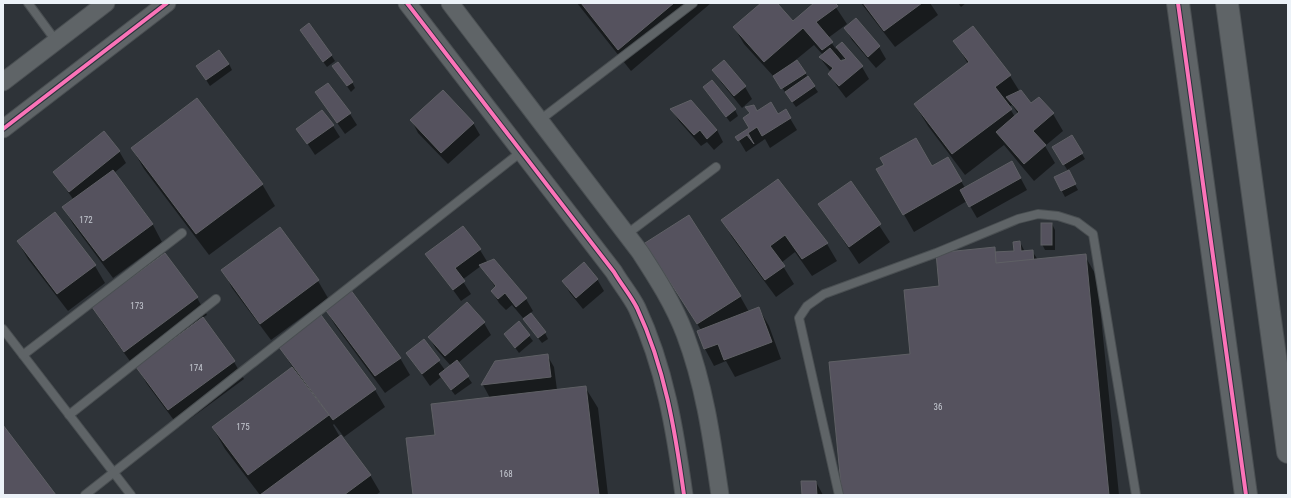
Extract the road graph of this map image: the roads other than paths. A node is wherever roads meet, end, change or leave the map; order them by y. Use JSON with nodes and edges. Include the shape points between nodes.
{"nodes":[{"id":1,"x":28,"y":3,"type":"edge"},
{"id":2,"x":106,"y":3,"type":"edge"},
{"id":3,"x":167,"y":3,"type":"edge"},
{"id":4,"x":407,"y":3,"type":"edge"},
{"id":5,"x":450,"y":3,"type":"edge"},
{"id":6,"x":693,"y":3,"type":"edge"},
{"id":7,"x":1178,"y":3,"type":"edge"},
{"id":8,"x":1227,"y":3,"type":"edge"},
{"id":9,"x":56,"y":41,"type":"junction"},
{"id":10,"x":3,"y":82,"type":"edge"},
{"id":11,"x":540,"y":120,"type":"junction"},
{"id":12,"x":3,"y":129,"type":"edge"},
{"id":13,"x":521,"y":152,"type":"junction"},
{"id":14,"x":716,"y":167,"type":"dead end"},
{"id":15,"x":182,"y":233,"type":"dead end"},
{"id":16,"x":627,"y":234,"type":"junction"},
{"id":17,"x":216,"y":299,"type":"dead end"},
{"id":18,"x":3,"y":329,"type":"edge"},
{"id":19,"x":23,"y":355,"type":"junction"},
{"id":20,"x":69,"y":415,"type":"junction"},
{"id":21,"x":1288,"y":452,"type":"edge"},
{"id":22,"x":114,"y":472,"type":"junction"},
{"id":23,"x":85,"y":495,"type":"edge"},
{"id":24,"x":131,"y":495,"type":"edge"},
{"id":25,"x":684,"y":495,"type":"edge"},
{"id":26,"x":720,"y":495,"type":"edge"},
{"id":27,"x":839,"y":495,"type":"edge"},
{"id":28,"x":1136,"y":495,"type":"edge"},
{"id":29,"x":1246,"y":495,"type":"edge"}],
"edges":[{"from":1,"to":9,"type":"lane"},
{"from":2,"to":9,"type":"street"},
{"from":3,"to":12,"type":"street"},
{"from":4,"to":13,"type":"street"},
{"from":5,"to":11,"type":"street"},
{"from":6,"to":11,"type":"lane"},
{"from":7,"to":29,"type":"street"},
{"from":8,"to":21,"type":"street"},
{"from":9,"to":10,"type":"street"},
{"from":11,"to":16,"type":"street"},
{"from":13,"to":22,"type":"lane"},
{"from":13,"to":25,"type":"street","via":[[614,272],[636,307],[666,387]]},
{"from":14,"to":16,"type":"lane"},
{"from":15,"to":19,"type":"lane"},
{"from":16,"to":26,"type":"street","via":[[665,291],[685,333],[700,377]]},
{"from":17,"to":20,"type":"lane"},
{"from":18,"to":19,"type":"lane"},
{"from":19,"to":20,"type":"lane"},
{"from":20,"to":22,"type":"lane"},
{"from":22,"to":23,"type":"lane"},
{"from":22,"to":24,"type":"lane"},
{"from":27,"to":28,"type":"lane","via":[[799,318],[806,306],[824,294],[936,253],[1018,219],[1038,214],[1070,220],[1093,234]]}]}
